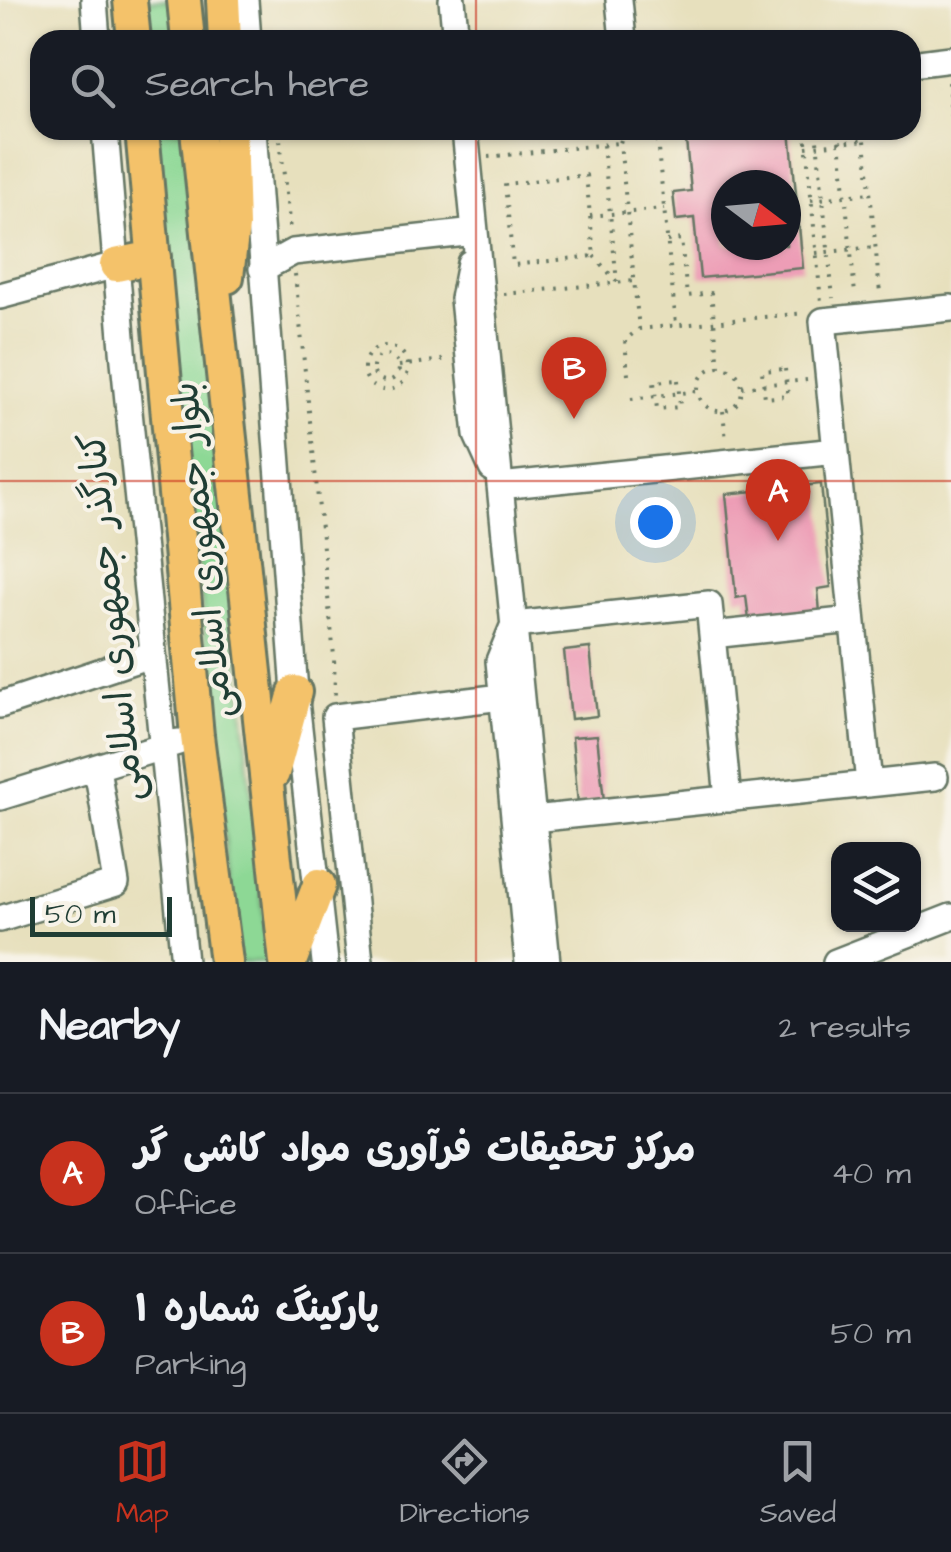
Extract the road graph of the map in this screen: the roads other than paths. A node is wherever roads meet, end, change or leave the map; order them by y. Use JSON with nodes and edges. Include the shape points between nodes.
{"nodes":[{"id":1,"x":94,"y":0,"type":"edge"},
{"id":2,"x":130,"y":0,"type":"edge"},
{"id":3,"x":184,"y":0,"type":"edge"},
{"id":4,"x":223,"y":0,"type":"edge"},
{"id":5,"x":245,"y":0,"type":"edge"},
{"id":6,"x":452,"y":0,"type":"edge"},
{"id":7,"x":619,"y":0,"type":"edge"},
{"id":8,"x":96,"y":30,"type":"edge"},
{"id":9,"x":133,"y":30,"type":"edge"},
{"id":10,"x":187,"y":30,"type":"edge"},
{"id":11,"x":224,"y":30,"type":"edge"},
{"id":12,"x":247,"y":30,"type":"edge"},
{"id":13,"x":455,"y":30,"type":"edge"},
{"id":14,"x":622,"y":30,"type":"edge"},
{"id":15,"x":948,"y":60,"type":"edge"},
{"id":16,"x":921,"y":63,"type":"edge"},
{"id":17,"x":106,"y":140,"type":"edge"},
{"id":18,"x":143,"y":140,"type":"edge"},
{"id":19,"x":198,"y":140,"type":"edge"},
{"id":20,"x":230,"y":140,"type":"edge"},
{"id":21,"x":255,"y":140,"type":"edge"},
{"id":22,"x":466,"y":140,"type":"edge"},
{"id":23,"x":474,"y":225,"type":"junction"},
{"id":24,"x":260,"y":226,"type":"junction"},
{"id":25,"x":292,"y":244,"type":"junction"},
{"id":26,"x":154,"y":258,"type":"junction"},
{"id":27,"x":116,"y":265,"type":"junction"},
{"id":28,"x":262,"y":269,"type":"junction"},
{"id":29,"x":0,"y":296,"type":"edge"},
{"id":30,"x":951,"y":308,"type":"edge"},
{"id":31,"x":220,"y":332,"type":"junction"},
{"id":32,"x":836,"y":451,"type":"junction"},
{"id":33,"x":500,"y":486,"type":"junction"},
{"id":34,"x":852,"y":620,"type":"junction"},
{"id":35,"x":514,"y":624,"type":"junction"},
{"id":36,"x":712,"y":635,"type":"junction"},
{"id":37,"x":153,"y":654,"type":"junction"},
{"id":38,"x":295,"y":692,"type":"junction"},
{"id":39,"x":502,"y":697,"type":"junction"},
{"id":40,"x":0,"y":705,"type":"edge"},
{"id":41,"x":198,"y":736,"type":"junction"},
{"id":42,"x":164,"y":747,"type":"junction"},
{"id":43,"x":97,"y":768,"type":"junction"},
{"id":44,"x":936,"y":777,"type":"dead end"},
{"id":45,"x":869,"y":784,"type":"junction"},
{"id":46,"x":268,"y":792,"type":"junction"},
{"id":47,"x":0,"y":798,"type":"edge"},
{"id":48,"x":728,"y":799,"type":"junction"},
{"id":49,"x":533,"y":819,"type":"junction"},
{"id":50,"x":319,"y":885,"type":"junction"},
{"id":51,"x":951,"y":916,"type":"edge"},
{"id":52,"x":0,"y":918,"type":"edge"},
{"id":53,"x":184,"y":962,"type":"edge"},
{"id":54,"x":226,"y":962,"type":"edge"},
{"id":55,"x":288,"y":962,"type":"edge"},
{"id":56,"x":325,"y":962,"type":"edge"},
{"id":57,"x":360,"y":962,"type":"edge"},
{"id":58,"x":528,"y":962,"type":"edge"},
{"id":59,"x":547,"y":962,"type":"edge"},
{"id":60,"x":836,"y":962,"type":"edge"}],
"edges":[{"from":1,"to":8,"type":"street"},
{"from":2,"to":9,"type":"main road"},
{"from":3,"to":10,"type":"main road"},
{"from":4,"to":11,"type":"main road"},
{"from":5,"to":12,"type":"street"},
{"from":6,"to":13,"type":"street"},
{"from":7,"to":14,"type":"street"},
{"from":15,"to":16,"type":"street"},
{"from":17,"to":27,"type":"street","name":"کنارگذر جمهوری اسلامی"},
{"from":18,"to":26,"type":"main road","name":"بلوار جمهوری اسلامی"},
{"from":19,"to":31,"type":"main road","name":"بلوار جمهوری اسلامی"},
{"from":20,"to":31,"type":"main road","via":[[233,226]]},
{"from":21,"to":24,"type":"street"},
{"from":22,"to":23,"type":"street"},
{"from":23,"to":25,"type":"street"},
{"from":23,"to":33,"type":"street"},
{"from":23,"to":33,"type":"street","via":[[463,299],[476,436]]},
{"from":24,"to":25,"type":"street"},
{"from":24,"to":28,"type":"street"},
{"from":25,"to":28,"type":"street"},
{"from":26,"to":27,"type":"main road"},
{"from":26,"to":41,"type":"main road","name":"بلوار جمهوری اسلامی"},
{"from":27,"to":29,"type":"street"},
{"from":27,"to":37,"type":"street","name":"کنارگذر جمهوری اسلامی"},
{"from":28,"to":38,"type":"street"},
{"from":30,"to":32,"type":"street","via":[[828,310]]},
{"from":31,"to":46,"type":"main road","name":"بلوار جمهوری اسلامی"},
{"from":32,"to":33,"type":"street"},
{"from":32,"to":34,"type":"street"},
{"from":33,"to":35,"type":"street"},
{"from":34,"to":36,"type":"street"},
{"from":34,"to":45,"type":"street"},
{"from":35,"to":36,"type":"street","via":[[709,604]]},
{"from":35,"to":39,"type":"street","via":[[499,661]]},
{"from":35,"to":49,"type":"street"},
{"from":36,"to":48,"type":"street"},
{"from":37,"to":40,"type":"street"},
{"from":37,"to":42,"type":"street","name":"کنارگذر جمهوری اسلامی"},
{"from":38,"to":46,"type":"main road"},
{"from":38,"to":50,"type":"street"},
{"from":39,"to":57,"type":"street","via":[[335,717]]},
{"from":39,"to":58,"type":"street"},
{"from":41,"to":42,"type":"street"},
{"from":41,"to":54,"type":"main road","name":"بلوار جمهوری اسلامی"},
{"from":42,"to":43,"type":"street"},
{"from":42,"to":53,"type":"street","name":"کنارگذر جمهوری اسلامی"},
{"from":43,"to":47,"type":"street"},
{"from":43,"to":52,"type":"street","via":[[116,883]]},
{"from":44,"to":45,"type":"street"},
{"from":45,"to":48,"type":"street"},
{"from":46,"to":55,"type":"main road","name":"بلوار جمهوری اسلامی"},
{"from":48,"to":49,"type":"street"},
{"from":49,"to":59,"type":"street"},
{"from":50,"to":55,"type":"main road"},
{"from":50,"to":56,"type":"street"},
{"from":51,"to":60,"type":"street"}]}
